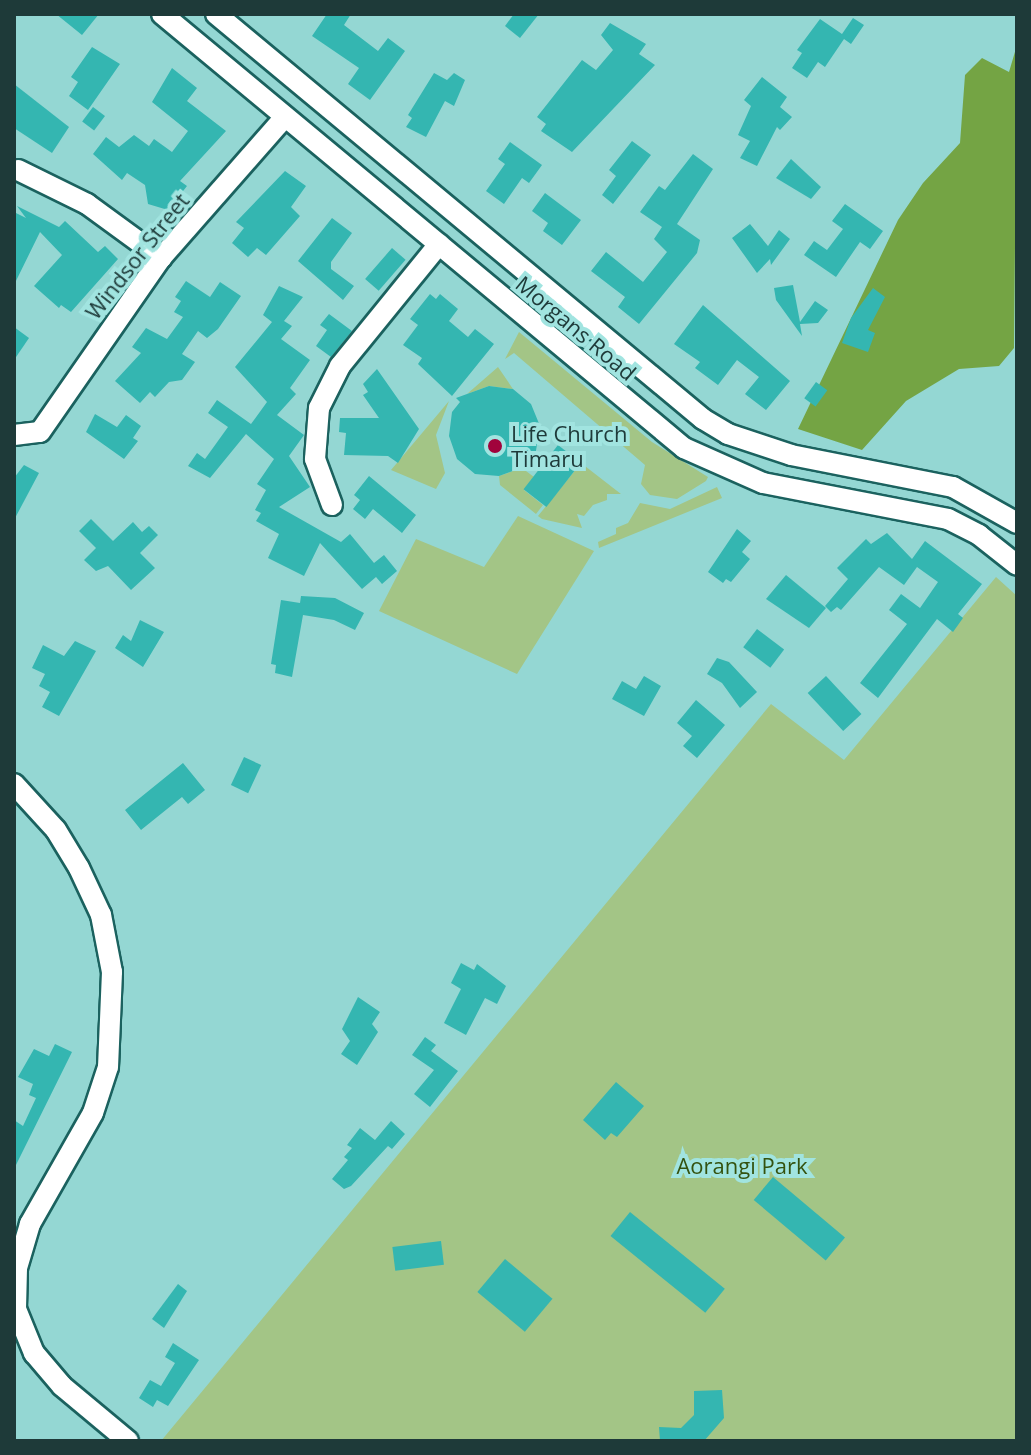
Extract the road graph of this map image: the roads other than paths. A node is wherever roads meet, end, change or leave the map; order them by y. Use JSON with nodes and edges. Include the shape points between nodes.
{"nodes":[{"id":1,"x":216,"y":14,"type":"edge"},
{"id":2,"x":176,"y":18,"type":"edge"},
{"id":3,"x":284,"y":118,"type":"junction"},
{"id":4,"x":18,"y":170,"type":"dead end"},
{"id":5,"x":422,"y":185,"type":"junction"},
{"id":6,"x":400,"y":212,"type":"junction"},
{"id":7,"x":439,"y":244,"type":"junction"},
{"id":8,"x":161,"y":258,"type":"junction"},
{"id":9,"x":14,"y":435,"type":"edge"},
{"id":10,"x":332,"y":505,"type":"dead end"},
{"id":11,"x":1017,"y":523,"type":"edge"},
{"id":12,"x":1017,"y":565,"type":"edge"},
{"id":13,"x":14,"y":784,"type":"edge"},
{"id":14,"x":18,"y":1326,"type":"edge"},
{"id":15,"x":128,"y":1441,"type":"edge"}],
"edges":[{"from":1,"to":5,"type":"street","name":"Morgans Road"},
{"from":2,"to":3,"type":"street","name":"Morgans Road"},
{"from":3,"to":6,"type":"street","name":"Morgans Road"},
{"from":3,"to":8,"type":"street","name":"Windsor Street"},
{"from":4,"to":8,"type":"street","via":[[87,204]]},
{"from":5,"to":6,"type":"street"},
{"from":5,"to":11,"type":"street","name":"Morgans Road","via":[[637,369],[728,434],[791,455],[917,476],[981,498]]},
{"from":6,"to":7,"type":"street","name":"Morgans Road"},
{"from":7,"to":10,"type":"street","via":[[340,366],[319,408],[315,459]]},
{"from":7,"to":12,"type":"street","name":"Morgans Road","via":[[661,431],[702,459],[763,483],[948,519]]},
{"from":8,"to":9,"type":"street","name":"Windsor Street","via":[[40,432]]},
{"from":13,"to":14,"type":"street","via":[[56,830],[79,868],[101,915],[112,972],[108,1067],[97,1102],[30,1224],[17,1268]]},
{"from":14,"to":15,"type":"street","via":[[62,1386]]}]}
